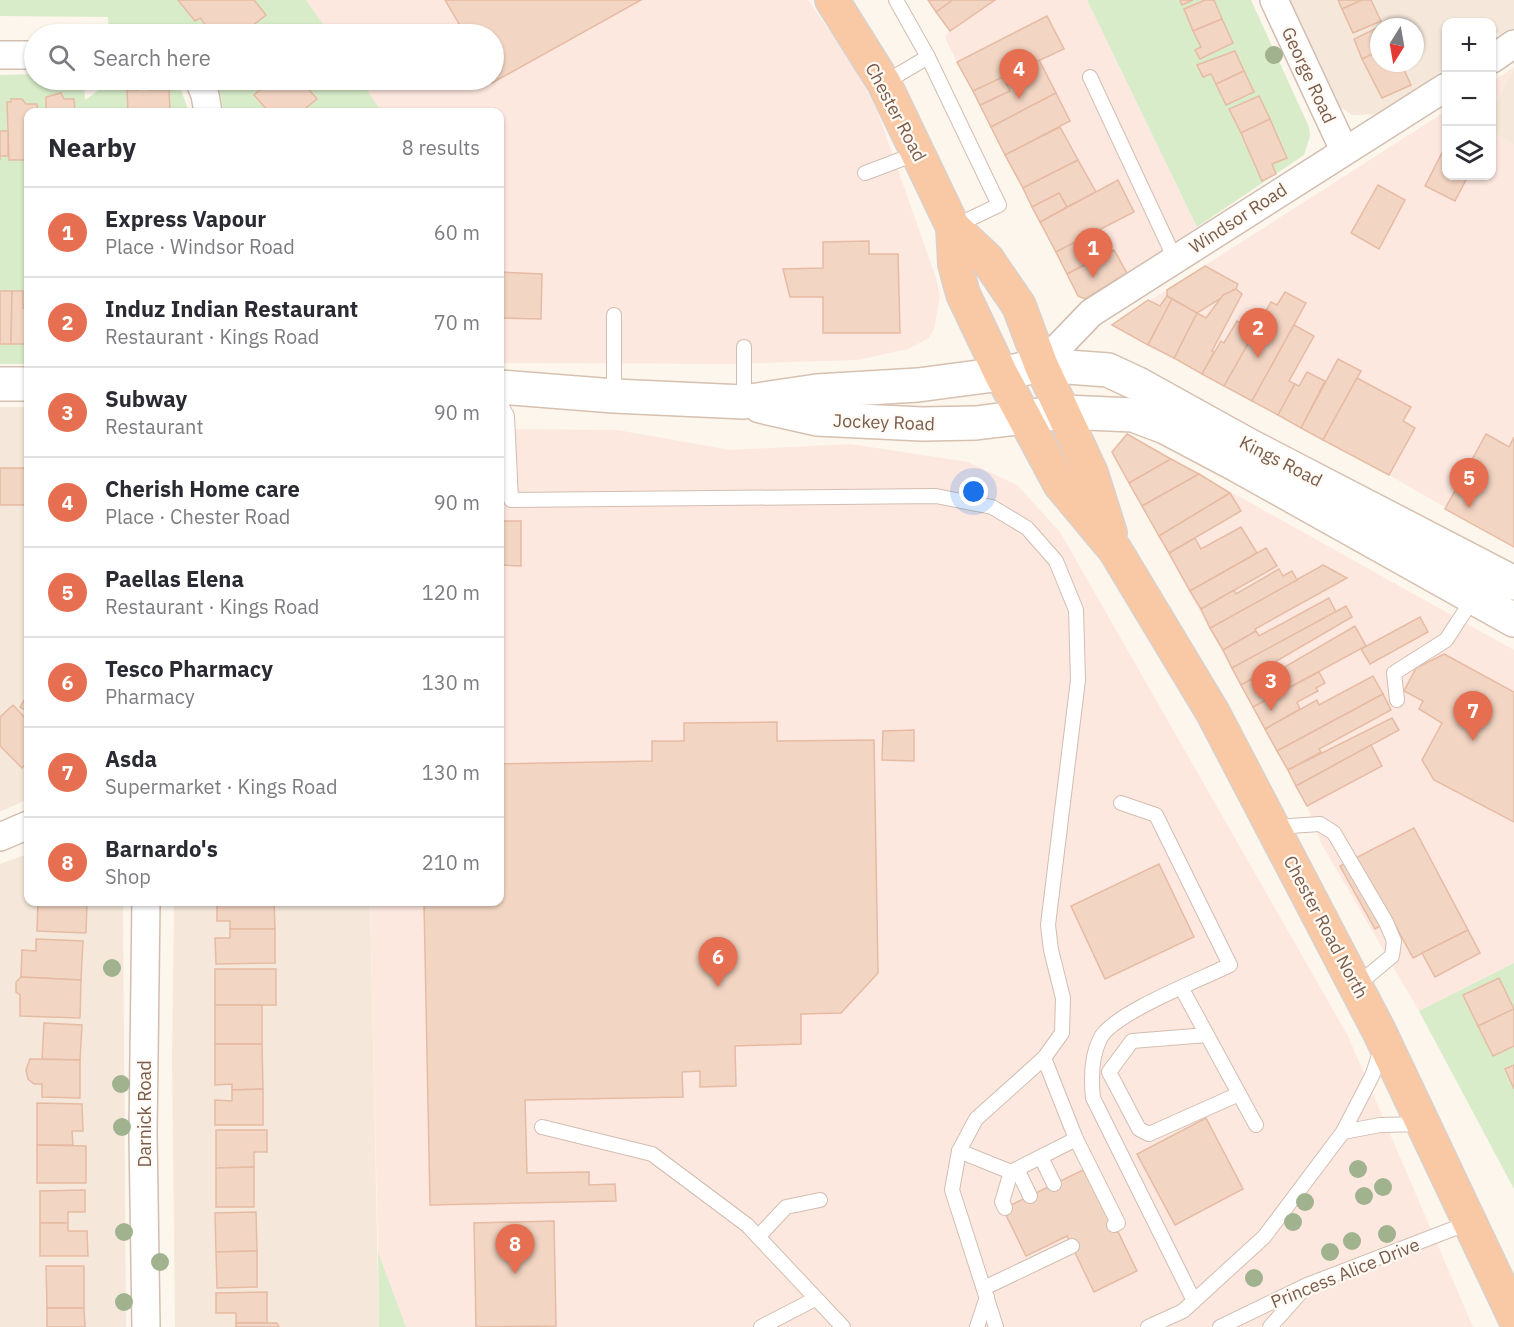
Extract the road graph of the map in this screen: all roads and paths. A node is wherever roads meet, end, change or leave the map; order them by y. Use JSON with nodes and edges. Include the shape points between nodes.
{"nodes":[{"id":1,"x":833,"y":0,"type":"edge"},
{"id":2,"x":896,"y":0,"type":"edge"},
{"id":3,"x":1274,"y":0,"type":"edge"},
{"id":4,"x":1514,"y":44,"type":"edge"},
{"id":5,"x":0,"y":55,"type":"edge"},
{"id":6,"x":24,"y":55,"type":"edge"},
{"id":7,"x":1496,"y":56,"type":"edge"},
{"id":8,"x":928,"y":57,"type":"junction"},
{"id":9,"x":1090,"y":77,"type":"dead end"},
{"id":10,"x":884,"y":83,"type":"junction"},
{"id":11,"x":1442,"y":89,"type":"edge"},
{"id":12,"x":204,"y":90,"type":"edge"},
{"id":13,"x":207,"y":108,"type":"edge"},
{"id":14,"x":1344,"y":150,"type":"junction"},
{"id":15,"x":918,"y":153,"type":"junction"},
{"id":16,"x":866,"y":173,"type":"dead end"},
{"id":17,"x":953,"y":227,"type":"junction"},
{"id":18,"x":1175,"y":258,"type":"junction"},
{"id":19,"x":614,"y":315,"type":"dead end"},
{"id":20,"x":744,"y":347,"type":"dead end"},
{"id":21,"x":1041,"y":365,"type":"junction"},
{"id":22,"x":1001,"y":374,"type":"junction"},
{"id":23,"x":0,"y":384,"type":"edge"},
{"id":24,"x":24,"y":384,"type":"edge"},
{"id":25,"x":504,"y":387,"type":"edge"},
{"id":26,"x":614,"y":396,"type":"junction"},
{"id":27,"x":744,"y":402,"type":"junction"},
{"id":28,"x":504,"y":410,"type":"edge"},
{"id":29,"x":1064,"y":412,"type":"junction"},
{"id":30,"x":1025,"y":417,"type":"junction"},
{"id":31,"x":1396,"y":519,"type":"junction"},
{"id":32,"x":1115,"y":550,"type":"junction"},
{"id":33,"x":1514,"y":583,"type":"edge"},
{"id":34,"x":1475,"y":598,"type":"junction"},
{"id":35,"x":1514,"y":620,"type":"edge"},
{"id":36,"x":1397,"y":700,"type":"dead end"},
{"id":37,"x":1121,"y":803,"type":"dead end"},
{"id":38,"x":24,"y":827,"type":"edge"},
{"id":39,"x":1273,"y":827,"type":"junction"},
{"id":40,"x":0,"y":837,"type":"edge"},
{"id":41,"x":146,"y":906,"type":"edge"},
{"id":42,"x":1356,"y":986,"type":"junction"},
{"id":43,"x":1182,"y":989,"type":"junction"},
{"id":44,"x":1207,"y":1035,"type":"junction"},
{"id":45,"x":1384,"y":1042,"type":"junction"},
{"id":46,"x":1044,"y":1058,"type":"junction"},
{"id":47,"x":1239,"y":1095,"type":"junction"},
{"id":48,"x":1422,"y":1124,"type":"junction"},
{"id":49,"x":1256,"y":1125,"type":"dead end"},
{"id":50,"x":542,"y":1127,"type":"dead end"},
{"id":51,"x":1343,"y":1132,"type":"junction"},
{"id":52,"x":1076,"y":1139,"type":"junction"},
{"id":53,"x":959,"y":1151,"type":"junction"},
{"id":54,"x":1041,"y":1157,"type":"junction"},
{"id":55,"x":1014,"y":1171,"type":"junction"},
{"id":56,"x":1054,"y":1184,"type":"dead end"},
{"id":57,"x":1030,"y":1196,"type":"dead end"},
{"id":58,"x":820,"y":1200,"type":"dead end"},
{"id":59,"x":1005,"y":1208,"type":"dead end"},
{"id":60,"x":1471,"y":1222,"type":"junction"},
{"id":61,"x":1114,"y":1225,"type":"dead end"},
{"id":62,"x":758,"y":1237,"type":"junction"},
{"id":63,"x":1072,"y":1246,"type":"dead end"},
{"id":64,"x":1307,"y":1285,"type":"junction"},
{"id":65,"x":985,"y":1293,"type":"junction"},
{"id":66,"x":815,"y":1299,"type":"junction"},
{"id":67,"x":1194,"y":1301,"type":"junction"},
{"id":68,"x":1514,"y":1316,"type":"edge"},
{"id":69,"x":146,"y":1327,"type":"edge"},
{"id":70,"x":761,"y":1327,"type":"edge"},
{"id":71,"x":843,"y":1327,"type":"edge"},
{"id":72,"x":977,"y":1327,"type":"edge"},
{"id":73,"x":996,"y":1327,"type":"edge"},
{"id":74,"x":1148,"y":1327,"type":"edge"},
{"id":75,"x":1220,"y":1327,"type":"edge"},
{"id":76,"x":1270,"y":1327,"type":"edge"}],
"edges":[{"from":1,"to":10,"type":"highway","name":"Chester Road"},
{"from":2,"to":8,"type":"lane"},
{"from":3,"to":14,"type":"street","name":"George Road"},
{"from":4,"to":7,"type":"street"},
{"from":5,"to":6,"type":"street"},
{"from":8,"to":10,"type":"lane"},
{"from":8,"to":17,"type":"lane","via":[[999,204]]},
{"from":9,"to":18,"type":"lane"},
{"from":10,"to":15,"type":"highway","name":"Chester Road"},
{"from":11,"to":14,"type":"street","name":"Windsor Road"},
{"from":12,"to":13,"type":"street"},
{"from":14,"to":18,"type":"street","name":"Windsor Road"},
{"from":15,"to":16,"type":"lane"},
{"from":15,"to":17,"type":"highway","name":"Chester Road"},
{"from":17,"to":21,"type":"highway","name":"Chester Road","via":[[987,259],[1012,292]]},
{"from":17,"to":22,"type":"highway","name":"Chester Road","via":[[955,264],[963,294]]},
{"from":18,"to":21,"type":"street","name":"Windsor Road","via":[[1091,313]]},
{"from":19,"to":26,"type":"lane"},
{"from":20,"to":27,"type":"lane"},
{"from":21,"to":22,"type":"main road","name":"Kings Road"},
{"from":21,"to":29,"type":"highway","name":"Chester Road"},
{"from":21,"to":31,"type":"main road","name":"Kings Road","via":[[1108,370]]},
{"from":22,"to":27,"type":"main road","name":"Jockey Road","via":[[918,385],[817,391]]},
{"from":22,"to":30,"type":"highway","name":"Chester Road"},
{"from":23,"to":24,"type":"main road"},
{"from":25,"to":26,"type":"main road","name":"Jockey Road"},
{"from":26,"to":27,"type":"main road","name":"Jockey Road"},
{"from":27,"to":30,"type":"main road","name":"Jockey Road","via":[[842,421],[965,423]]},
{"from":28,"to":46,"type":"lane","via":[[512,500],[936,496],[992,507],[1027,528],[1056,561],[1076,610],[1078,680],[1048,925],[1063,998],[1062,1034]]},
{"from":29,"to":30,"type":"main road","name":"Jockey Road"},
{"from":29,"to":32,"type":"highway","name":"Chester Road North","via":[[1091,473]]},
{"from":29,"to":34,"type":"main road","name":"Kings Road","via":[[1134,415],[1165,428]]},
{"from":30,"to":32,"type":"highway","name":"Chester Road North","via":[[1060,484]]},
{"from":31,"to":33,"type":"main road","name":"Kings Road"},
{"from":31,"to":34,"type":"lane"},
{"from":32,"to":39,"type":"highway","name":"Chester Road North","via":[[1213,713]]},
{"from":34,"to":35,"type":"main road","name":"Kings Road"},
{"from":34,"to":36,"type":"lane","via":[[1446,640],[1394,673]]},
{"from":37,"to":43,"type":"lane","via":[[1156,815],[1230,965]]},
{"from":38,"to":40,"type":"street"},
{"from":39,"to":42,"type":"highway","name":"Chester Road North"},
{"from":39,"to":42,"type":"lane","via":[[1320,824],[1334,833],[1386,922],[1394,941],[1392,956]]},
{"from":41,"to":69,"type":"street","name":"Darnick Road"},
{"from":42,"to":45,"type":"highway","name":"Chester Road North"},
{"from":43,"to":44,"type":"lane"},
{"from":43,"to":67,"type":"lane","via":[[1117,1019],[1100,1038],[1091,1083],[1094,1098]]},
{"from":44,"to":47,"type":"lane"},
{"from":44,"to":47,"type":"lane","via":[[1132,1041],[1109,1072],[1138,1129],[1149,1134]]},
{"from":45,"to":48,"type":"highway","name":"Chester Road North"},
{"from":45,"to":51,"type":"lane","via":[[1372,1076]]},
{"from":46,"to":52,"type":"lane"},
{"from":46,"to":53,"type":"lane","via":[[976,1119]]},
{"from":47,"to":49,"type":"lane"},
{"from":48,"to":51,"type":"lane","via":[[1380,1125]]},
{"from":48,"to":60,"type":"highway","name":"Chester Road North"},
{"from":50,"to":62,"type":"lane","via":[[652,1154],[727,1208]]},
{"from":51,"to":67,"type":"lane","via":[[1263,1237]]},
{"from":52,"to":54,"type":"lane"},
{"from":52,"to":61,"type":"lane","via":[[1118,1223]]},
{"from":53,"to":55,"type":"lane"},
{"from":53,"to":65,"type":"lane","via":[[952,1190]]},
{"from":54,"to":55,"type":"lane"},
{"from":54,"to":56,"type":"lane"},
{"from":55,"to":57,"type":"lane"},
{"from":55,"to":59,"type":"lane","via":[[1002,1202]]},
{"from":58,"to":62,"type":"lane","via":[[786,1208]]},
{"from":60,"to":64,"type":"lane","name":"Princess Alice Drive"},
{"from":60,"to":68,"type":"highway","name":"Chester Road North"},
{"from":62,"to":66,"type":"lane"},
{"from":63,"to":65,"type":"lane","via":[[1055,1248],[1029,1260]]},
{"from":64,"to":75,"type":"lane","name":"Princess Alice Drive"},
{"from":64,"to":76,"type":"lane"},
{"from":65,"to":72,"type":"lane"},
{"from":65,"to":73,"type":"lane"},
{"from":66,"to":70,"type":"lane"},
{"from":66,"to":71,"type":"lane"},
{"from":67,"to":74,"type":"lane","via":[[1183,1311]]}]}
